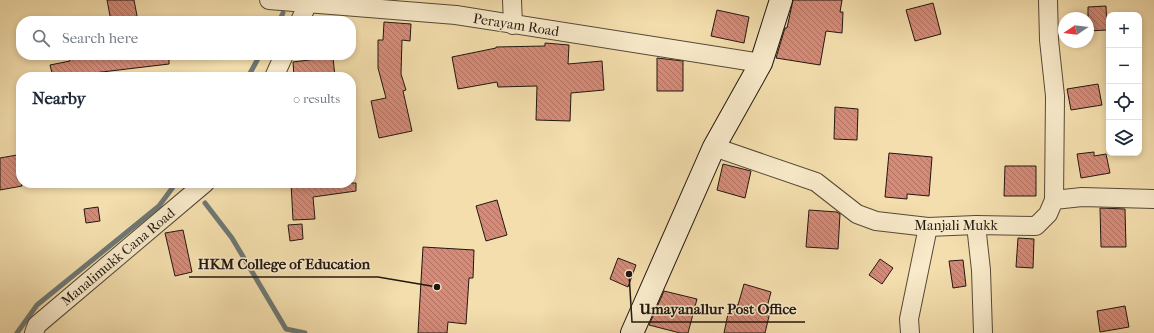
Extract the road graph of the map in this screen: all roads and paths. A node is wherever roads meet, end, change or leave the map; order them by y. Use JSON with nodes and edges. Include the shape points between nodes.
{"nodes":[{"id":1,"x":269,"y":0,"type":"edge"},
{"id":2,"x":512,"y":0,"type":"edge"},
{"id":3,"x":781,"y":0,"type":"edge"},
{"id":4,"x":1048,"y":0,"type":"edge"},
{"id":5,"x":309,"y":2,"type":"edge"},
{"id":6,"x":302,"y":16,"type":"edge"},
{"id":7,"x":513,"y":25,"type":"junction"},
{"id":8,"x":282,"y":60,"type":"edge"},
{"id":9,"x":760,"y":63,"type":"junction"},
{"id":10,"x":276,"y":72,"type":"edge"},
{"id":11,"x":714,"y":147,"type":"junction"},
{"id":12,"x":199,"y":188,"type":"edge"},
{"id":13,"x":1154,"y":199,"type":"edge"},
{"id":14,"x":1054,"y":200,"type":"junction"},
{"id":15,"x":976,"y":224,"type":"junction"},
{"id":16,"x":928,"y":227,"type":"junction"},
{"id":17,"x":34,"y":333,"type":"edge"},
{"id":18,"x":632,"y":333,"type":"edge"},
{"id":19,"x":910,"y":333,"type":"edge"},
{"id":20,"x":983,"y":333,"type":"edge"}],
"edges":[{"from":1,"to":5,"type":"street","name":"Perayam Road"},
{"from":2,"to":7,"type":"street"},
{"from":3,"to":9,"type":"street"},
{"from":4,"to":14,"type":"street","via":[[1055,96]]},
{"from":5,"to":6,"type":"street"},
{"from":5,"to":7,"type":"street","name":"Perayam Road","via":[[456,16]]},
{"from":7,"to":9,"type":"street","name":"Perayam Road"},
{"from":8,"to":10,"type":"street"},
{"from":9,"to":11,"type":"street"},
{"from":11,"to":16,"type":"street","name":"Manjali Mukk","via":[[816,182],[857,214],[876,221]]},
{"from":11,"to":18,"type":"street"},
{"from":12,"to":17,"type":"street","name":"Manalimukk Cana Road","via":[[37,325]]},
{"from":13,"to":14,"type":"street","via":[[1082,197]]},
{"from":14,"to":15,"type":"street","name":"Manjali Mukk","via":[[1048,214],[1036,226]]},
{"from":15,"to":16,"type":"street","name":"Manjali Mukk"},
{"from":15,"to":20,"type":"street","via":[[981,270]]},
{"from":16,"to":19,"type":"street","via":[[909,319]]}]}
